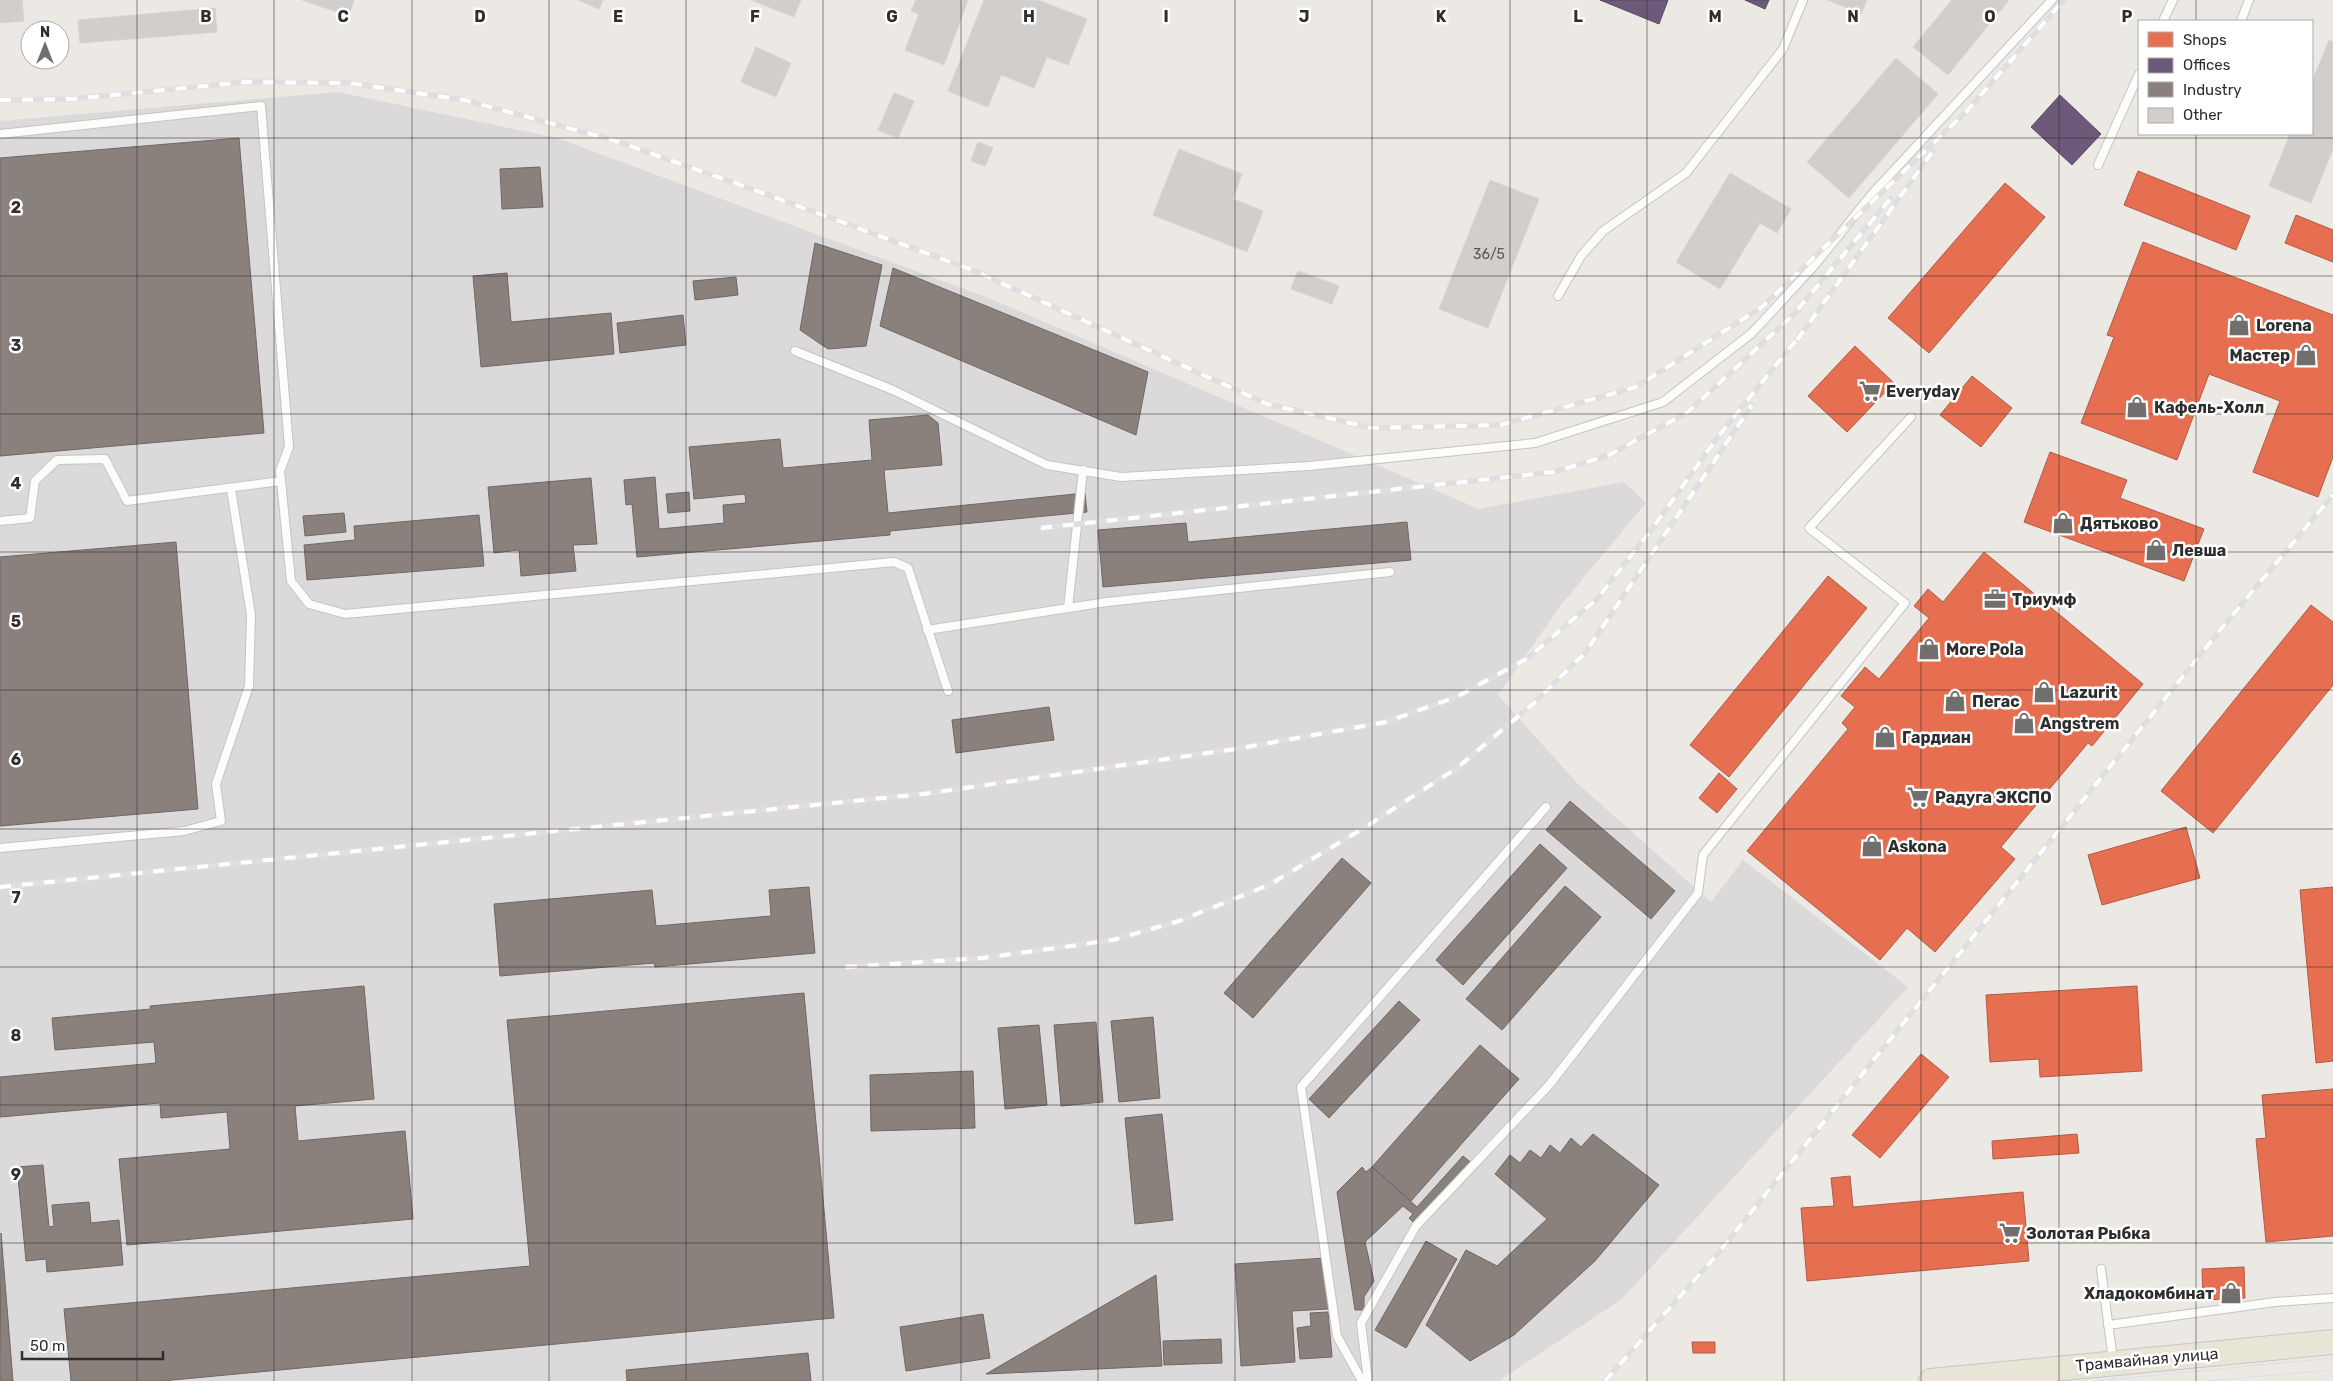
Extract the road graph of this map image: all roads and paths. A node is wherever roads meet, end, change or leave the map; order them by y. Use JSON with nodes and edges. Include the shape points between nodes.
{"nodes":[{"id":1,"x":1803,"y":0,"type":"edge"},
{"id":2,"x":2052,"y":0,"type":"edge"},
{"id":3,"x":2173,"y":0,"type":"edge"},
{"id":4,"x":2249,"y":0,"type":"edge"},
{"id":5,"x":2163,"y":20,"type":"edge"},
{"id":6,"x":2241,"y":20,"type":"edge"},
{"id":7,"x":2138,"y":76,"type":"edge"},
{"id":8,"x":0,"y":134,"type":"edge"},
{"id":9,"x":2098,"y":165,"type":"dead end"},
{"id":10,"x":1558,"y":296,"type":"dead end"},
{"id":11,"x":795,"y":351,"type":"dead end"},
{"id":12,"x":1911,"y":418,"type":"dead end"},
{"id":13,"x":1083,"y":470,"type":"junction"},
{"id":14,"x":281,"y":480,"type":"junction"},
{"id":15,"x":231,"y":489,"type":"junction"},
{"id":16,"x":0,"y":521,"type":"edge"},
{"id":17,"x":1390,"y":572,"type":"dead end"},
{"id":18,"x":1068,"y":608,"type":"junction"},
{"id":19,"x":928,"y":630,"type":"junction"},
{"id":20,"x":948,"y":691,"type":"dead end"},
{"id":21,"x":1546,"y":807,"type":"dead end"},
{"id":22,"x":0,"y":848,"type":"edge"},
{"id":23,"x":2101,"y":1269,"type":"dead end"},
{"id":24,"x":2333,"y":1298,"type":"edge"},
{"id":25,"x":2108,"y":1325,"type":"junction"},
{"id":26,"x":2333,"y":1342,"type":"edge"},
{"id":27,"x":2113,"y":1362,"type":"junction"},
{"id":28,"x":1362,"y":1381,"type":"edge"},
{"id":29,"x":1368,"y":1381,"type":"edge"},
{"id":30,"x":1931,"y":1381,"type":"edge"}],
"edges":[{"from":1,"to":10,"type":"lane","via":[[1783,49],[1686,173],[1603,231],[1581,256]]},
{"from":2,"to":13,"type":"lane","via":[[1872,194],[1814,266],[1752,333],[1662,402],[1535,443],[1290,467],[1121,477]]},
{"from":3,"to":5,"type":"lane"},
{"from":4,"to":6,"type":"lane"},
{"from":7,"to":9,"type":"lane"},
{"from":8,"to":14,"type":"lane","via":[[261,106],[289,447],[280,471]]},
{"from":11,"to":13,"type":"lane","via":[[893,390],[1046,465]]},
{"from":12,"to":29,"type":"lane","via":[[1810,528],[1905,604],[1704,855],[1698,893],[1550,1084],[1416,1226],[1361,1323]]},
{"from":13,"to":18,"type":"lane"},
{"from":14,"to":15,"type":"lane"},
{"from":14,"to":19,"type":"lane","via":[[291,581],[309,604],[345,614],[894,562],[908,568]]},
{"from":15,"to":16,"type":"lane","via":[[127,501],[105,459],[57,460],[35,481],[30,518]]},
{"from":15,"to":22,"type":"lane","via":[[251,624],[249,686],[216,784],[221,820],[184,831]]},
{"from":17,"to":18,"type":"lane"},
{"from":18,"to":19,"type":"lane"},
{"from":19,"to":20,"type":"lane"},
{"from":21,"to":28,"type":"lane","via":[[1301,1087],[1337,1336]]},
{"from":23,"to":25,"type":"lane"},
{"from":24,"to":25,"type":"lane","via":[[2276,1302]]},
{"from":25,"to":27,"type":"lane"},
{"from":26,"to":27,"type":"main road","name":"Трамвайная улица"},
{"from":27,"to":30,"type":"main road","name":"Трамвайная улица"}]}
